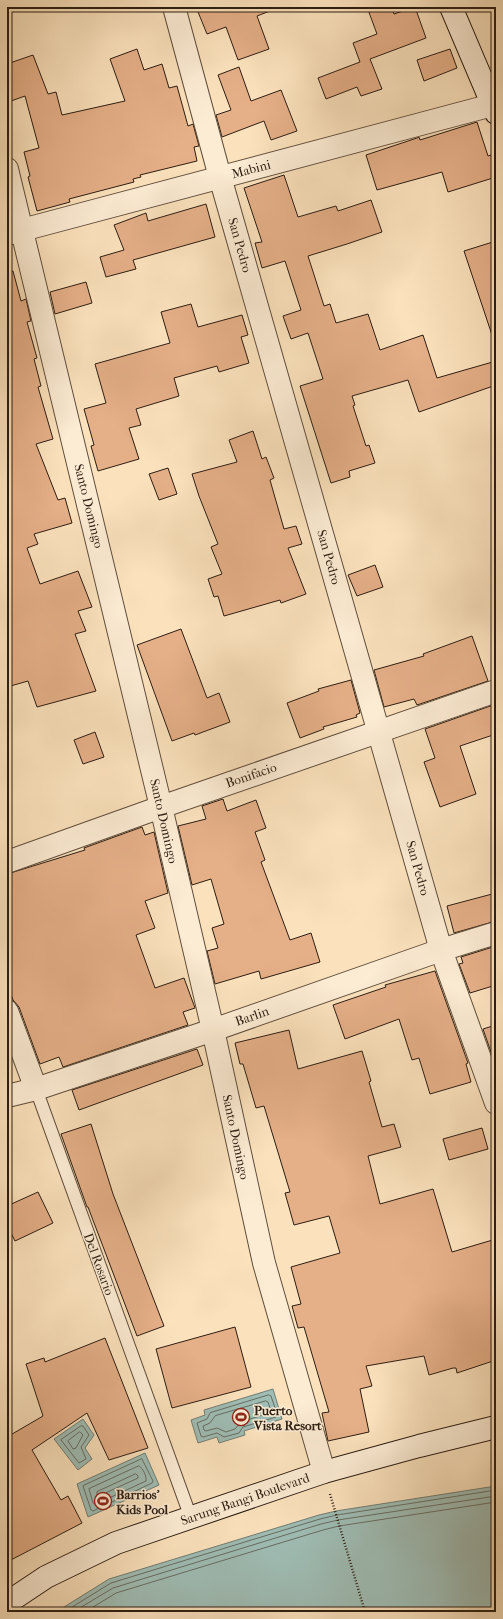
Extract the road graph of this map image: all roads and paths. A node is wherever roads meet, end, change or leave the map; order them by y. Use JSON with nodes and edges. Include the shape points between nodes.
{"nodes":[{"id":1,"x":174,"y":7,"type":"edge"},
{"id":2,"x":451,"y":7,"type":"edge"},
{"id":3,"x":495,"y":107,"type":"edge"},
{"id":4,"x":7,"y":169,"type":"edge"},
{"id":5,"x":220,"y":177,"type":"junction"},
{"id":6,"x":15,"y":232,"type":"edge"},
{"id":7,"x":496,"y":691,"type":"edge"},
{"id":8,"x":379,"y":731,"type":"junction"},
{"id":9,"x":161,"y":807,"type":"junction"},
{"id":10,"x":7,"y":862,"type":"edge"},
{"id":11,"x":496,"y":933,"type":"edge"},
{"id":12,"x":440,"y":950,"type":"junction"},
{"id":13,"x":7,"y":1011,"type":"edge"},
{"id":14,"x":213,"y":1030,"type":"junction"},
{"id":15,"x":36,"y":1089,"type":"junction"},
{"id":16,"x":7,"y":1096,"type":"edge"},
{"id":17,"x":496,"y":1102,"type":"edge"},
{"id":18,"x":496,"y":1427,"type":"edge"},
{"id":19,"x":324,"y":1472,"type":"junction"},
{"id":20,"x":191,"y":1518,"type":"junction"},
{"id":21,"x":7,"y":1603,"type":"edge"},
{"id":22,"x":365,"y":1612,"type":"edge"}],
"edges":[{"from":1,"to":5,"type":"street","name":"San Pedro"},
{"from":2,"to":3,"type":"street"},
{"from":3,"to":5,"type":"street","name":"Mabini"},
{"from":4,"to":6,"type":"street","name":"Santo Domingo"},
{"from":5,"to":6,"type":"street","name":"Mabini"},
{"from":5,"to":8,"type":"street","name":"San Pedro"},
{"from":6,"to":9,"type":"street","name":"Santo Domingo"},
{"from":7,"to":8,"type":"street","name":"Bonifacio"},
{"from":8,"to":9,"type":"street","name":"Bonifacio"},
{"from":8,"to":12,"type":"street","name":"San Pedro"},
{"from":9,"to":10,"type":"street","name":"Bonifacio"},
{"from":9,"to":14,"type":"street","name":"Santo Domingo"},
{"from":11,"to":12,"type":"street","name":"Barlin"},
{"from":12,"to":14,"type":"street","name":"Barlin"},
{"from":12,"to":17,"type":"street","name":"San Pedro"},
{"from":13,"to":15,"type":"street","name":"Del Rosario"},
{"from":14,"to":15,"type":"street","name":"Barlin"},
{"from":14,"to":19,"type":"street","name":"Santo Domingo","via":[[264,1263]]},
{"from":15,"to":16,"type":"street","name":"Barlin"},
{"from":15,"to":20,"type":"lane","name":"Del Rosario"},
{"from":18,"to":19,"type":"street","name":"Sarung Bangi Boulevard"},
{"from":19,"to":20,"type":"street","name":"Sarung Bangi Boulevard"},
{"from":19,"to":22,"type":"path"},
{"from":20,"to":21,"type":"street","name":"Sarung Bangi Boulevard","via":[[116,1543],[46,1577]]}]}
